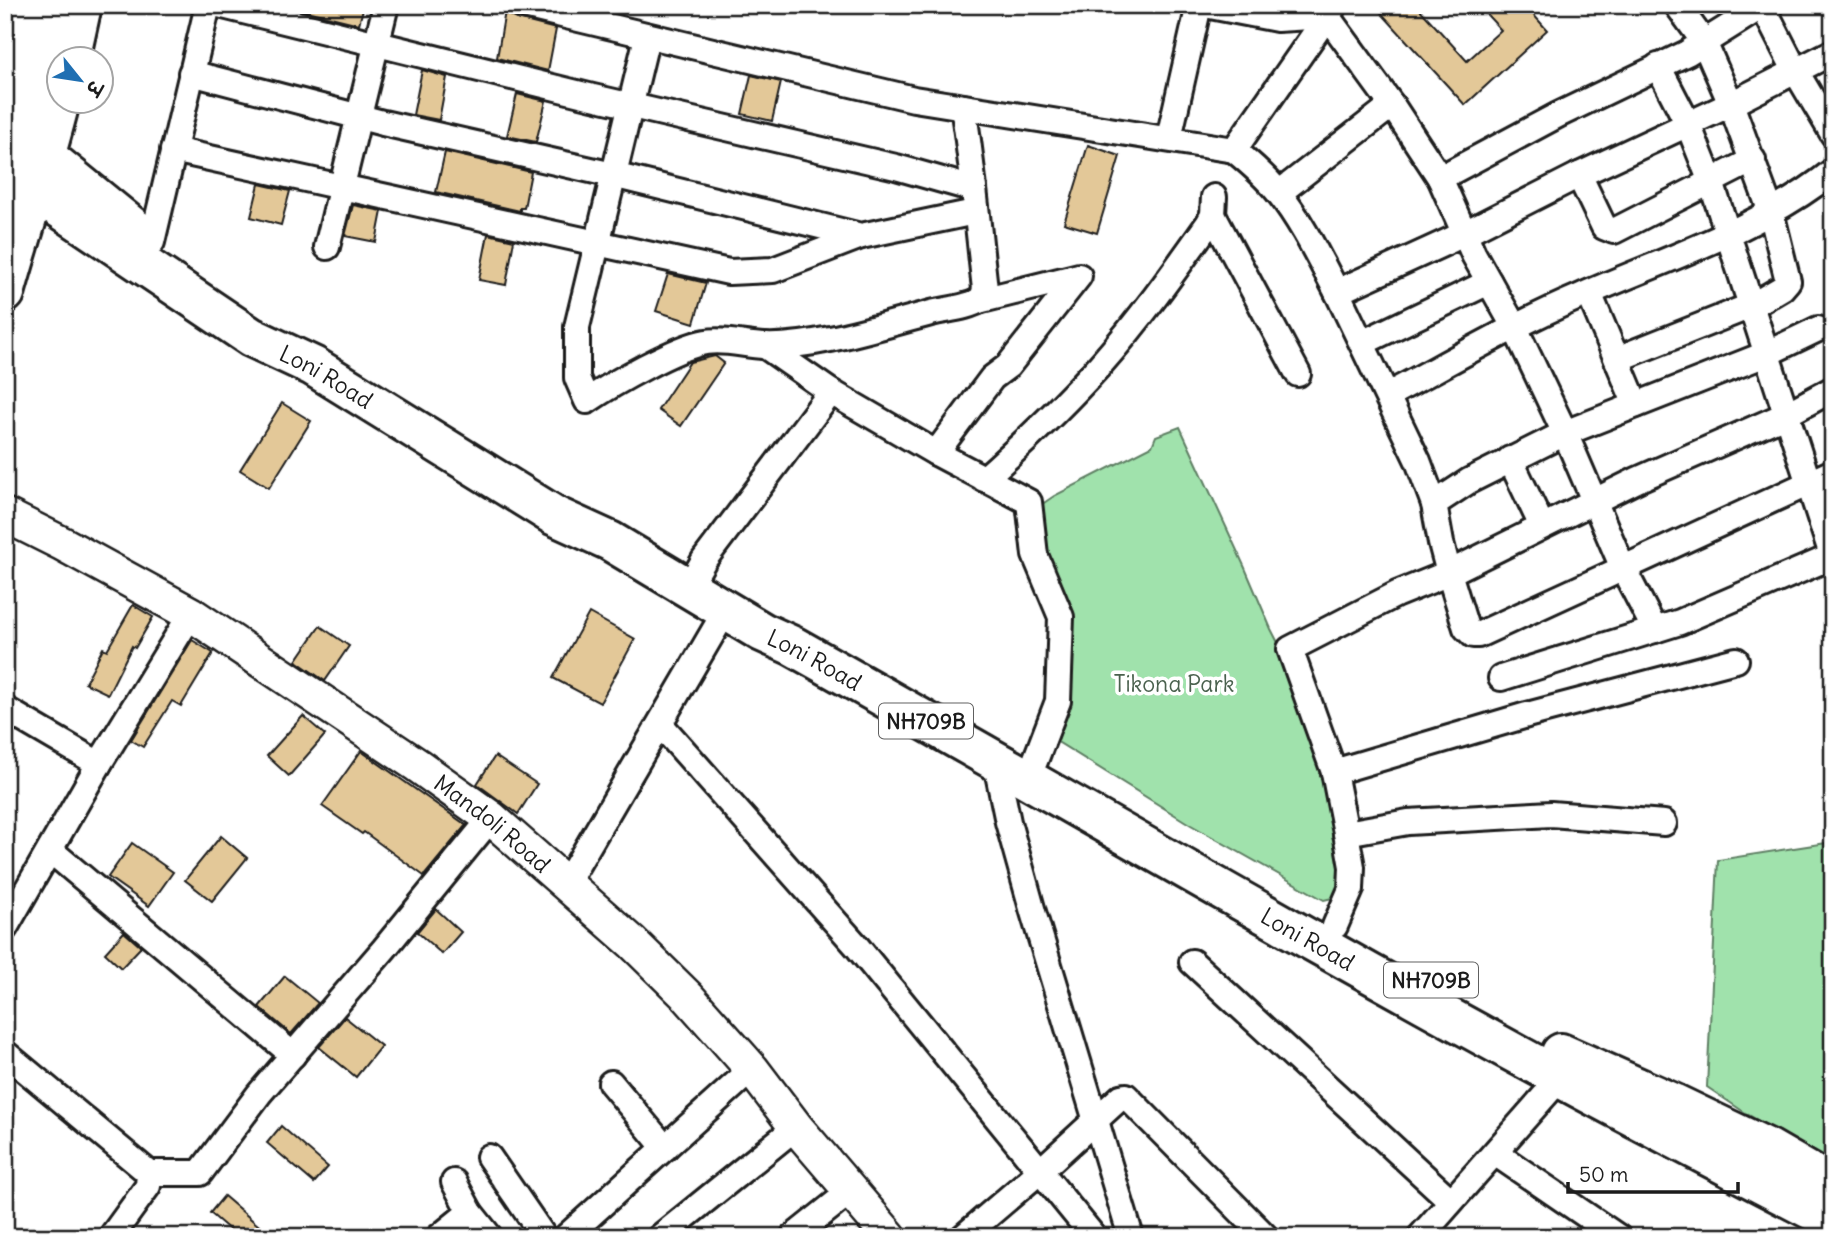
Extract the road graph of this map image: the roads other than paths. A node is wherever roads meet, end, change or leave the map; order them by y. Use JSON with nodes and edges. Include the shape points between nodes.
{"nodes":[{"id":1,"x":24,"y":5,"type":"edge"},
{"id":2,"x":54,"y":5,"type":"edge"},
{"id":3,"x":82,"y":5,"type":"edge"},
{"id":4,"x":208,"y":5,"type":"edge"},
{"id":5,"x":219,"y":5,"type":"edge"},
{"id":6,"x":386,"y":5,"type":"edge"},
{"id":7,"x":520,"y":5,"type":"edge"},
{"id":8,"x":1199,"y":5,"type":"edge"},
{"id":9,"x":1205,"y":5,"type":"edge"},
{"id":10,"x":1677,"y":5,"type":"edge"},
{"id":11,"x":1762,"y":5,"type":"edge"},
{"id":12,"x":1330,"y":11,"type":"edge"},
{"id":13,"x":647,"y":37,"type":"junction"},
{"id":14,"x":1704,"y":42,"type":"junction"},
{"id":15,"x":376,"y":44,"type":"junction"},
{"id":16,"x":73,"y":46,"type":"edge"},
{"id":17,"x":1833,"y":52,"type":"edge"},
{"id":18,"x":1658,"y":66,"type":"junction"},
{"id":19,"x":1795,"y":70,"type":"junction"},
{"id":20,"x":191,"y":73,"type":"junction"},
{"id":21,"x":5,"y":78,"type":"edge"},
{"id":22,"x":1731,"y":104,"type":"junction"},
{"id":23,"x":1392,"y":105,"type":"junction"},
{"id":24,"x":629,"y":106,"type":"junction"},
{"id":25,"x":963,"y":107,"type":"junction"},
{"id":26,"x":55,"y":116,"type":"edge"},
{"id":27,"x":359,"y":116,"type":"junction"},
{"id":28,"x":1688,"y":124,"type":"junction"},
{"id":29,"x":1833,"y":134,"type":"edge"},
{"id":30,"x":1169,"y":138,"type":"junction"},
{"id":31,"x":173,"y":150,"type":"junction"},
{"id":32,"x":1234,"y":150,"type":"junction"},
{"id":33,"x":1752,"y":160,"type":"junction"},
{"id":34,"x":1833,"y":171,"type":"edge"},
{"id":35,"x":613,"y":175,"type":"junction"},
{"id":36,"x":1579,"y":175,"type":"junction"},
{"id":37,"x":1440,"y":178,"type":"junction"},
{"id":38,"x":1711,"y":182,"type":"junction"},
{"id":39,"x":29,"y":183,"type":"edge"},
{"id":40,"x":341,"y":187,"type":"junction"},
{"id":41,"x":1279,"y":193,"type":"junction"},
{"id":42,"x":975,"y":201,"type":"junction"},
{"id":43,"x":1771,"y":212,"type":"junction"},
{"id":44,"x":1728,"y":232,"type":"junction"},
{"id":45,"x":1464,"y":234,"type":"junction"},
{"id":46,"x":861,"y":236,"type":"junction"},
{"id":47,"x":152,"y":242,"type":"junction"},
{"id":48,"x":597,"y":244,"type":"junction"},
{"id":49,"x":327,"y":247,"type":"dead end"},
{"id":50,"x":1489,"y":282,"type":"junction"},
{"id":51,"x":1337,"y":292,"type":"junction"},
{"id":52,"x":5,"y":293,"type":"edge"},
{"id":53,"x":1589,"y":293,"type":"junction"},
{"id":54,"x":978,"y":302,"type":"junction"},
{"id":55,"x":1753,"y":305,"type":"junction"},
{"id":56,"x":1515,"y":328,"type":"junction"},
{"id":57,"x":1818,"y":329,"type":"dead end"},
{"id":58,"x":1362,"y":343,"type":"junction"},
{"id":59,"x":765,"y":346,"type":"junction"},
{"id":60,"x":1766,"y":354,"type":"junction"},
{"id":61,"x":1617,"y":359,"type":"junction"},
{"id":62,"x":1298,"y":374,"type":"dead end"},
{"id":63,"x":1833,"y":390,"type":"edge"},
{"id":64,"x":831,"y":392,"type":"junction"},
{"id":65,"x":1388,"y":395,"type":"junction"},
{"id":66,"x":1636,"y":405,"type":"junction"},
{"id":67,"x":1785,"y":415,"type":"junction"},
{"id":68,"x":1565,"y":433,"type":"junction"},
{"id":69,"x":936,"y":453,"type":"junction"},
{"id":70,"x":1510,"y":459,"type":"junction"},
{"id":71,"x":1833,"y":472,"type":"edge"},
{"id":72,"x":984,"y":479,"type":"junction"},
{"id":73,"x":1809,"y":483,"type":"junction"},
{"id":74,"x":1595,"y":501,"type":"junction"},
{"id":75,"x":1434,"y":504,"type":"junction"},
{"id":76,"x":5,"y":515,"type":"edge"},
{"id":77,"x":1542,"y":526,"type":"junction"},
{"id":78,"x":1833,"y":557,"type":"edge"},
{"id":79,"x":1623,"y":568,"type":"junction"},
{"id":80,"x":1449,"y":573,"type":"junction"},
{"id":81,"x":692,"y":582,"type":"junction"},
{"id":82,"x":726,"y":610,"type":"junction"},
{"id":83,"x":191,"y":614,"type":"junction"},
{"id":84,"x":1655,"y":630,"type":"junction"},
{"id":85,"x":1736,"y":660,"type":"dead end"},
{"id":86,"x":1500,"y":678,"type":"dead end"},
{"id":87,"x":5,"y":709,"type":"edge"},
{"id":88,"x":660,"y":724,"type":"junction"},
{"id":89,"x":99,"y":764,"type":"junction"},
{"id":90,"x":1019,"y":766,"type":"junction"},
{"id":91,"x":1334,"y":772,"type":"junction"},
{"id":92,"x":491,"y":818,"type":"junction"},
{"id":93,"x":1664,"y":823,"type":"dead end"},
{"id":94,"x":1346,"y":833,"type":"junction"},
{"id":95,"x":50,"y":850,"type":"junction"},
{"id":96,"x":566,"y":884,"type":"junction"},
{"id":97,"x":1335,"y":926,"type":"junction"},
{"id":98,"x":5,"y":928,"type":"edge"},
{"id":99,"x":1192,"y":962,"type":"dead end"},
{"id":100,"x":5,"y":1053,"type":"edge"},
{"id":101,"x":293,"y":1055,"type":"junction"},
{"id":102,"x":752,"y":1069,"type":"junction"},
{"id":103,"x":1568,"y":1069,"type":"junction"},
{"id":104,"x":611,"y":1083,"type":"dead end"},
{"id":105,"x":1097,"y":1118,"type":"junction"},
{"id":106,"x":796,"y":1127,"type":"junction"},
{"id":107,"x":665,"y":1148,"type":"junction"},
{"id":108,"x":1495,"y":1153,"type":"junction"},
{"id":109,"x":489,"y":1157,"type":"dead end"},
{"id":110,"x":1040,"y":1172,"type":"junction"},
{"id":111,"x":149,"y":1173,"type":"junction"},
{"id":112,"x":454,"y":1182,"type":"dead end"},
{"id":113,"x":1833,"y":1186,"type":"edge"},
{"id":114,"x":852,"y":1190,"type":"junction"},
{"id":115,"x":1451,"y":1201,"type":"junction"},
{"id":116,"x":470,"y":1212,"type":"junction"},
{"id":117,"x":1833,"y":1221,"type":"edge"},
{"id":118,"x":1133,"y":1234,"type":"edge"},
{"id":119,"x":111,"y":1237,"type":"edge"},
{"id":120,"x":439,"y":1237,"type":"edge"},
{"id":121,"x":490,"y":1237,"type":"edge"},
{"id":122,"x":544,"y":1237,"type":"edge"},
{"id":123,"x":566,"y":1237,"type":"edge"},
{"id":124,"x":660,"y":1237,"type":"edge"},
{"id":125,"x":793,"y":1237,"type":"edge"},
{"id":126,"x":890,"y":1237,"type":"edge"},
{"id":127,"x":963,"y":1237,"type":"edge"},
{"id":128,"x":1094,"y":1237,"type":"edge"},
{"id":129,"x":1266,"y":1237,"type":"edge"},
{"id":130,"x":1420,"y":1237,"type":"edge"},
{"id":131,"x":1618,"y":1237,"type":"edge"}],
"edges":[{"from":1,"to":21,"type":"main road"},
{"from":2,"to":39,"type":"main road"},
{"from":3,"to":16,"type":"main road"},
{"from":4,"to":20,"type":"street"},
{"from":5,"to":15,"type":"street"},
{"from":6,"to":15,"type":"street"},
{"from":7,"to":13,"type":"street"},
{"from":8,"to":30,"type":"street"},
{"from":9,"to":12,"type":"street","via":[[1277,19]]},
{"from":10,"to":14,"type":"street"},
{"from":11,"to":14,"type":"street"},
{"from":11,"to":19,"type":"street"},
{"from":12,"to":23,"type":"street"},
{"from":12,"to":32,"type":"street"},
{"from":13,"to":24,"type":"street"},
{"from":13,"to":25,"type":"street"},
{"from":14,"to":18,"type":"street"},
{"from":14,"to":22,"type":"street"},
{"from":15,"to":24,"type":"street"},
{"from":15,"to":27,"type":"street"},
{"from":17,"to":19,"type":"street"},
{"from":18,"to":28,"type":"street"},
{"from":18,"to":37,"type":"street"},
{"from":19,"to":22,"type":"street"},
{"from":19,"to":29,"type":"street"},
{"from":20,"to":27,"type":"street"},
{"from":20,"to":31,"type":"street"},
{"from":22,"to":28,"type":"street"},
{"from":22,"to":33,"type":"street"},
{"from":23,"to":37,"type":"street"},
{"from":23,"to":41,"type":"street"},
{"from":24,"to":35,"type":"street"},
{"from":24,"to":42,"type":"street","via":[[896,167]]},
{"from":25,"to":30,"type":"street"},
{"from":25,"to":42,"type":"street"},
{"from":26,"to":39,"type":"main road"},
{"from":27,"to":35,"type":"street"},
{"from":27,"to":40,"type":"street"},
{"from":28,"to":36,"type":"street"},
{"from":28,"to":38,"type":"street"},
{"from":30,"to":32,"type":"street"},
{"from":31,"to":40,"type":"street"},
{"from":31,"to":47,"type":"street"},
{"from":32,"to":41,"type":"street"},
{"from":33,"to":38,"type":"street"},
{"from":33,"to":43,"type":"street"},
{"from":34,"to":43,"type":"street"},
{"from":35,"to":46,"type":"street"},
{"from":35,"to":48,"type":"street"},
{"from":36,"to":38,"type":"street","via":[[1604,227],[1610,230]]},
{"from":36,"to":45,"type":"street"},
{"from":37,"to":45,"type":"street"},
{"from":38,"to":44,"type":"street"},
{"from":39,"to":47,"type":"main road","name":"Loni Road","number":"NH709B"},
{"from":39,"to":52,"type":"main road","via":[[25,223]]},
{"from":39,"to":81,"type":"main road","name":"Loni Road","number":"NH709B","via":[[251,337],[313,366],[555,516]]},
{"from":40,"to":48,"type":"street"},
{"from":40,"to":49,"type":"street"},
{"from":41,"to":51,"type":"street"},
{"from":42,"to":46,"type":"street"},
{"from":42,"to":54,"type":"street","via":[[985,289]]},
{"from":43,"to":44,"type":"street"},
{"from":43,"to":55,"type":"street","via":[[1788,281]]},
{"from":44,"to":53,"type":"street"},
{"from":44,"to":55,"type":"street"},
{"from":45,"to":50,"type":"street"},
{"from":45,"to":51,"type":"street"},
{"from":46,"to":48,"type":"street","via":[[773,270],[751,273]]},
{"from":47,"to":81,"type":"main road","name":"Loni Road","number":"NH709B","via":[[563,501],[613,527]]},
{"from":48,"to":59,"type":"street","via":[[577,327],[577,378],[587,401],[690,346],[729,341]]},
{"from":50,"to":56,"type":"street"},
{"from":50,"to":58,"type":"street"},
{"from":51,"to":58,"type":"street"},
{"from":53,"to":56,"type":"street"},
{"from":53,"to":61,"type":"street"},
{"from":54,"to":59,"type":"street","via":[[816,341]]},
{"from":54,"to":69,"type":"street","via":[[1079,276],[1008,366],[992,378]]},
{"from":55,"to":60,"type":"street"},
{"from":55,"to":61,"type":"street"},
{"from":56,"to":65,"type":"street"},
{"from":56,"to":68,"type":"street"},
{"from":57,"to":60,"type":"street"},
{"from":58,"to":65,"type":"street"},
{"from":59,"to":64,"type":"street"},
{"from":60,"to":66,"type":"street"},
{"from":60,"to":67,"type":"street"},
{"from":61,"to":66,"type":"street"},
{"from":62,"to":72,"type":"street","via":[[1213,206],[1165,284],[1100,365]]},
{"from":63,"to":67,"type":"street"},
{"from":64,"to":69,"type":"street"},
{"from":64,"to":81,"type":"street"},
{"from":65,"to":75,"type":"street"},
{"from":66,"to":68,"type":"street"},
{"from":67,"to":73,"type":"street"},
{"from":67,"to":74,"type":"street"},
{"from":68,"to":70,"type":"street"},
{"from":68,"to":74,"type":"street"},
{"from":69,"to":72,"type":"street"},
{"from":70,"to":75,"type":"street"},
{"from":70,"to":77,"type":"street"},
{"from":71,"to":73,"type":"street"},
{"from":72,"to":90,"type":"street","via":[[1029,502],[1035,555],[1061,617],[1058,701]]},
{"from":73,"to":78,"type":"street"},
{"from":73,"to":79,"type":"street"},
{"from":74,"to":77,"type":"street"},
{"from":74,"to":79,"type":"street"},
{"from":75,"to":80,"type":"street"},
{"from":76,"to":83,"type":"street","name":"Mandoli Road"},
{"from":77,"to":80,"type":"street"},
{"from":78,"to":84,"type":"street"},
{"from":79,"to":80,"type":"street","via":[[1478,635],[1466,628]]},
{"from":79,"to":84,"type":"street"},
{"from":80,"to":91,"type":"street","via":[[1290,649]]},
{"from":81,"to":82,"type":"main road","name":"Loni Road","number":"NH709B"},
{"from":81,"to":90,"type":"main road","name":"Loni Road","number":"NH709B"},
{"from":82,"to":88,"type":"street"},
{"from":82,"to":90,"type":"main road","name":"Loni Road","number":"NH709B"},
{"from":83,"to":89,"type":"street"},
{"from":83,"to":92,"type":"street","name":"Mandoli Road"},
{"from":84,"to":86,"type":"street"},
{"from":85,"to":91,"type":"street"},
{"from":87,"to":89,"type":"street"},
{"from":88,"to":96,"type":"street"},
{"from":88,"to":110,"type":"street","via":[[855,944]]},
{"from":89,"to":95,"type":"street"},
{"from":90,"to":97,"type":"main road","name":"Loni Road","number":"NH709B"},
{"from":90,"to":103,"type":"main road","name":"Loni Road","number":"NH709B","via":[[1300,933]]},
{"from":90,"to":105,"type":"street","via":[[1009,822]]},
{"from":91,"to":94,"type":"street"},
{"from":92,"to":96,"type":"street","name":"Mandoli Road"},
{"from":92,"to":101,"type":"street"},
{"from":93,"to":94,"type":"street","via":[[1551,814],[1408,822]]},
{"from":94,"to":97,"type":"street","via":[[1351,889]]},
{"from":95,"to":98,"type":"street"},
{"from":95,"to":101,"type":"street"},
{"from":96,"to":102,"type":"street","name":"Mandoli Road","via":[[688,997]]},
{"from":97,"to":103,"type":"main road","name":"Loni Road","number":"NH709B","via":[[1555,1051]]},
{"from":99,"to":115,"type":"street"},
{"from":100,"to":111,"type":"street"},
{"from":101,"to":111,"type":"street","via":[[200,1173]]},
{"from":102,"to":106,"type":"street","name":"Mandoli Road"},
{"from":102,"to":107,"type":"street"},
{"from":103,"to":108,"type":"street"},
{"from":103,"to":113,"type":"main road","name":"Loni Road","number":"NH709B","via":[[1769,1149]]},
{"from":103,"to":117,"type":"main road","name":"Loni Road","number":"NH709B"},
{"from":104,"to":107,"type":"street"},
{"from":105,"to":110,"type":"street"},
{"from":105,"to":118,"type":"street"},
{"from":105,"to":129,"type":"street","via":[[1126,1096]]},
{"from":106,"to":114,"type":"street","name":"Mandoli Road"},
{"from":106,"to":124,"type":"street"},
{"from":107,"to":123,"type":"street"},
{"from":108,"to":115,"type":"street"},
{"from":108,"to":131,"type":"street"},
{"from":109,"to":122,"type":"street"},
{"from":110,"to":127,"type":"street"},
{"from":110,"to":128,"type":"street"},
{"from":111,"to":119,"type":"street","via":[[148,1186]]},
{"from":112,"to":116,"type":"street"},
{"from":114,"to":125,"type":"street"},
{"from":114,"to":126,"type":"street","name":"Mandoli Road"},
{"from":115,"to":130,"type":"street"},
{"from":116,"to":120,"type":"street"},
{"from":116,"to":121,"type":"street"}]}
